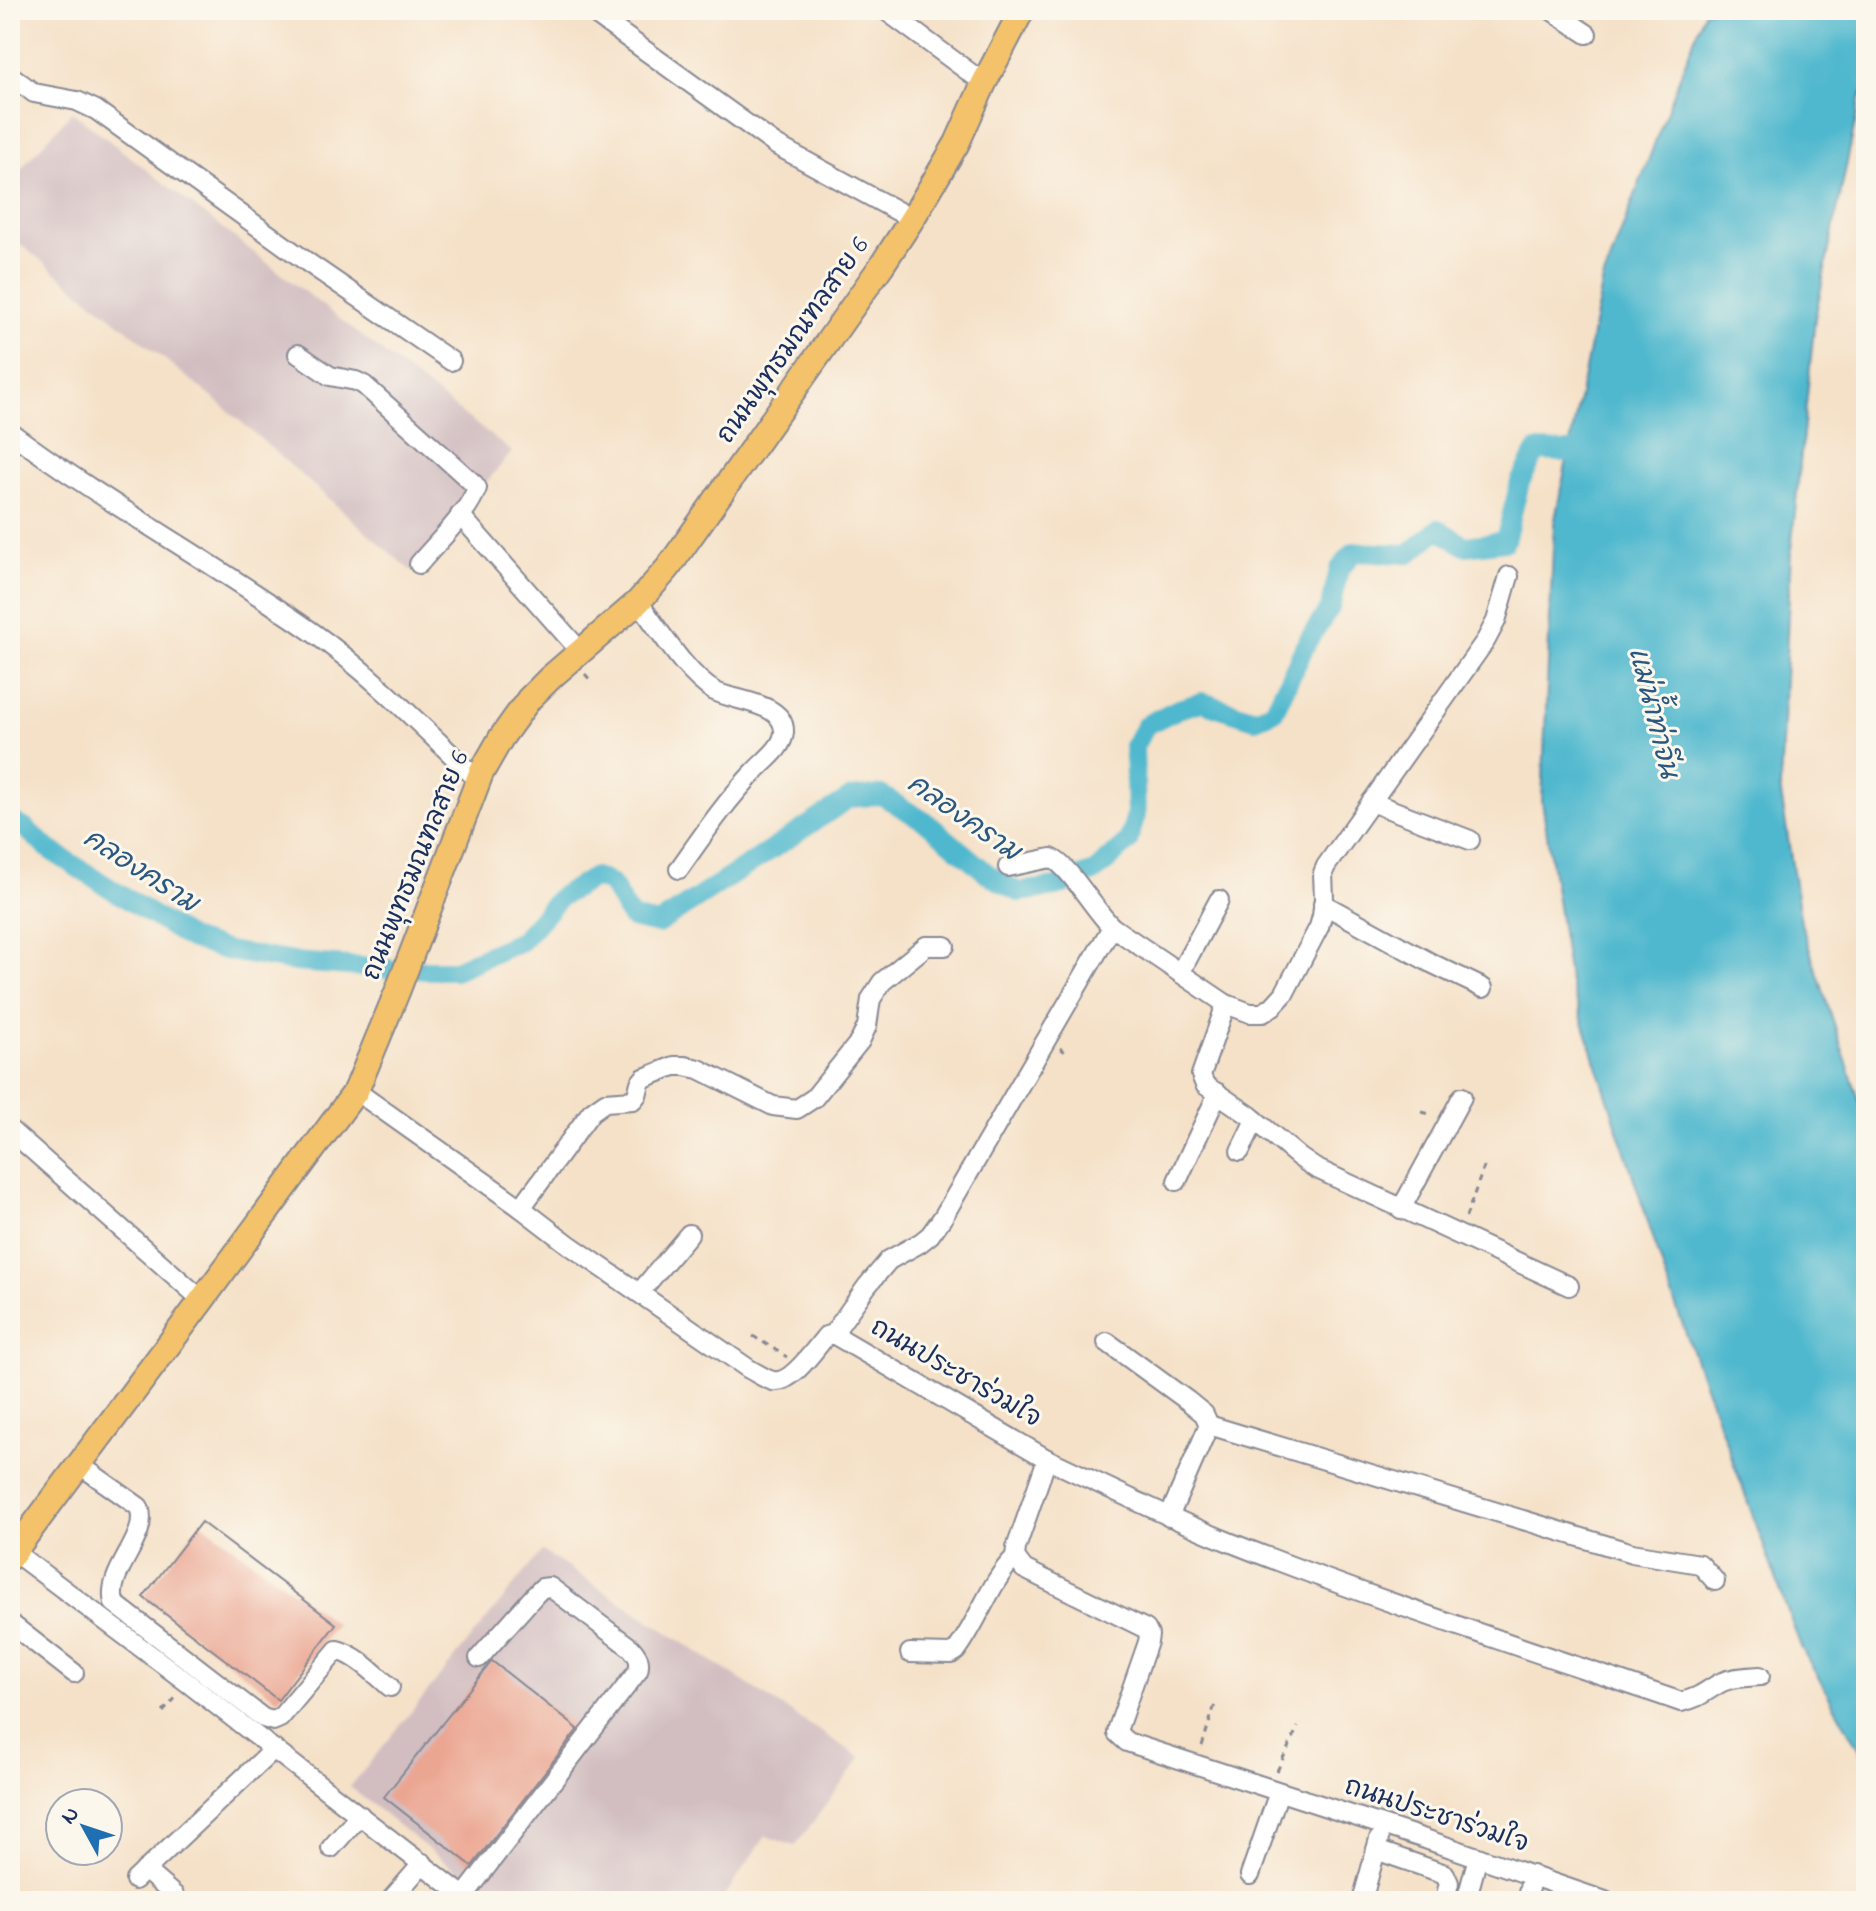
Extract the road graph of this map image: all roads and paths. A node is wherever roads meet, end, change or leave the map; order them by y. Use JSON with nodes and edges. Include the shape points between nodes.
{"nodes":[{"id":1,"x":589,"y":10,"type":"edge"},
{"id":2,"x":885,"y":10,"type":"edge"},
{"id":3,"x":1022,"y":10,"type":"edge"},
{"id":4,"x":1551,"y":10,"type":"edge"},
{"id":5,"x":1587,"y":34,"type":"dead end"},
{"id":6,"x":10,"y":75,"type":"edge"},
{"id":7,"x":984,"y":83,"type":"junction"},
{"id":8,"x":912,"y":219,"type":"junction"},
{"id":9,"x":298,"y":354,"type":"dead end"},
{"id":10,"x":451,"y":361,"type":"dead end"},
{"id":11,"x":10,"y":432,"type":"edge"},
{"id":12,"x":460,"y":515,"type":"junction"},
{"id":13,"x":419,"y":564,"type":"dead end"},
{"id":14,"x":1509,"y":576,"type":"dead end"},
{"id":15,"x":638,"y":602,"type":"junction"},
{"id":16,"x":581,"y":652,"type":"junction"},
{"id":17,"x":478,"y":780,"type":"junction"},
{"id":18,"x":1371,"y":802,"type":"junction"},
{"id":19,"x":1470,"y":840,"type":"dead end"},
{"id":20,"x":1008,"y":867,"type":"dead end"},
{"id":21,"x":679,"y":869,"type":"dead end"},
{"id":22,"x":1219,"y":900,"type":"dead end"},
{"id":23,"x":1323,"y":904,"type":"junction"},
{"id":24,"x":1112,"y":927,"type":"junction"},
{"id":25,"x":945,"y":946,"type":"dead end"},
{"id":26,"x":1180,"y":973,"type":"junction"},
{"id":27,"x":1483,"y":988,"type":"dead end"},
{"id":28,"x":1226,"y":1004,"type":"junction"},
{"id":29,"x":356,"y":1091,"type":"junction"},
{"id":30,"x":1218,"y":1093,"type":"junction"},
{"id":31,"x":1462,"y":1097,"type":"dead end"},
{"id":32,"x":1255,"y":1120,"type":"junction"},
{"id":33,"x":10,"y":1130,"type":"edge"},
{"id":34,"x":1240,"y":1151,"type":"dead end"},
{"id":35,"x":1486,"y":1161,"type":"dead end"},
{"id":36,"x":1177,"y":1181,"type":"dead end"},
{"id":37,"x":521,"y":1208,"type":"junction"},
{"id":38,"x":1401,"y":1209,"type":"junction"},
{"id":39,"x":689,"y":1234,"type":"dead end"},
{"id":40,"x":1459,"y":1235,"type":"junction"},
{"id":41,"x":1569,"y":1286,"type":"dead end"},
{"id":42,"x":640,"y":1292,"type":"junction"},
{"id":43,"x":202,"y":1300,"type":"junction"},
{"id":44,"x":833,"y":1334,"type":"junction"},
{"id":45,"x":753,"y":1336,"type":"dead end"},
{"id":46,"x":1107,"y":1342,"type":"dead end"},
{"id":47,"x":801,"y":1365,"type":"junction"},
{"id":48,"x":1209,"y":1425,"type":"junction"},
{"id":49,"x":1047,"y":1459,"type":"junction"},
{"id":50,"x":80,"y":1465,"type":"junction"},
{"id":51,"x":1169,"y":1517,"type":"junction"},
{"id":52,"x":12,"y":1555,"type":"edge"},
{"id":53,"x":1015,"y":1557,"type":"junction"},
{"id":54,"x":1715,"y":1581,"type":"dead end"},
{"id":55,"x":10,"y":1623,"type":"edge"},
{"id":56,"x":910,"y":1653,"type":"dead end"},
{"id":57,"x":479,"y":1658,"type":"dead end"},
{"id":58,"x":74,"y":1673,"type":"dead end"},
{"id":59,"x":1760,"y":1676,"type":"dead end"},
{"id":60,"x":390,"y":1687,"type":"dead end"},
{"id":61,"x":1216,"y":1701,"type":"dead end"},
{"id":62,"x":1298,"y":1727,"type":"dead end"},
{"id":63,"x":274,"y":1749,"type":"junction"},
{"id":64,"x":1197,"y":1765,"type":"junction"},
{"id":65,"x":1274,"y":1790,"type":"junction"},
{"id":66,"x":360,"y":1815,"type":"junction"},
{"id":67,"x":1383,"y":1825,"type":"junction"},
{"id":68,"x":331,"y":1848,"type":"dead end"},
{"id":69,"x":1376,"y":1850,"type":"junction"},
{"id":70,"x":1478,"y":1857,"type":"junction"},
{"id":71,"x":423,"y":1863,"type":"junction"},
{"id":72,"x":1250,"y":1875,"type":"dead end"},
{"id":73,"x":1532,"y":1875,"type":"junction"},
{"id":74,"x":174,"y":1895,"type":"dead end"},
{"id":75,"x":467,"y":1899,"type":"edge"},
{"id":76,"x":1445,"y":1899,"type":"dead end"},
{"id":77,"x":390,"y":1901,"type":"edge"},
{"id":78,"x":1362,"y":1901,"type":"edge"},
{"id":79,"x":1466,"y":1901,"type":"edge"},
{"id":80,"x":1526,"y":1901,"type":"edge"},
{"id":81,"x":1605,"y":1901,"type":"edge"}],
"edges":[{"from":1,"to":8,"type":"street","via":[[776,145]]},
{"from":2,"to":7,"type":"street"},
{"from":3,"to":7,"type":"main road","name":"ถนนพุทธมณฑลสาย 6"},
{"from":4,"to":5,"type":"street"},
{"from":6,"to":10,"type":"street","via":[[34,93],[96,110]]},
{"from":7,"to":8,"type":"main road","name":"ถนนพุทธมณฑลสาย 6","via":[[957,143]]},
{"from":8,"to":15,"type":"main road","name":"ถนนพุทธมณฑลสาย 6","via":[[668,568]]},
{"from":9,"to":12,"type":"street","via":[[330,376],[364,385],[474,484],[474,496]]},
{"from":11,"to":17,"type":"street","via":[[316,634]]},
{"from":12,"to":13,"type":"street"},
{"from":12,"to":16,"type":"street"},
{"from":14,"to":18,"type":"street","via":[[1486,640]]},
{"from":15,"to":16,"type":"main road","name":"ถนนพุทธมณฑลสาย 6"},
{"from":15,"to":21,"type":"street","via":[[695,677],[726,696],[759,704],[778,717],[784,733],[771,757],[723,807]]},
{"from":16,"to":17,"type":"main road","name":"ถนนพุทธมณฑลสาย 6","via":[[529,699]]},
{"from":17,"to":29,"type":"main road","name":"ถนนพุทธมณฑลสาย 6"},
{"from":18,"to":19,"type":"street"},
{"from":18,"to":23,"type":"street","via":[[1326,866]]},
{"from":20,"to":24,"type":"street","via":[[1055,859]]},
{"from":22,"to":26,"type":"street"},
{"from":23,"to":27,"type":"street"},
{"from":23,"to":28,"type":"street","via":[[1319,927],[1273,1006],[1250,1013]]},
{"from":24,"to":26,"type":"street"},
{"from":24,"to":44,"type":"street","via":[[943,1217],[920,1243],[889,1260]]},
{"from":25,"to":37,"type":"street","via":[[926,946],[882,982],[871,999],[860,1041],[814,1098],[797,1109],[760,1101],[699,1069],[674,1066],[653,1073],[640,1083],[633,1100],[605,1102],[591,1112]]},
{"from":26,"to":28,"type":"street"},
{"from":28,"to":30,"type":"street","via":[[1201,1075]]},
{"from":29,"to":37,"type":"street","name":"ถนนประชาร่วมใจ"},
{"from":29,"to":43,"type":"main road","name":"ถนนพุทธมณฑลสาย 6"},
{"from":30,"to":32,"type":"street"},
{"from":30,"to":36,"type":"street"},
{"from":31,"to":38,"type":"street"},
{"from":32,"to":34,"type":"street"},
{"from":32,"to":38,"type":"street","via":[[1315,1168]]},
{"from":33,"to":43,"type":"street"},
{"from":35,"to":40,"type":"path"},
{"from":37,"to":42,"type":"street","name":"ถนนประชาร่วมใจ"},
{"from":38,"to":40,"type":"street"},
{"from":39,"to":42,"type":"street"},
{"from":40,"to":41,"type":"street"},
{"from":42,"to":47,"type":"street","name":"ถนนประชาร่วมใจ","via":[[765,1378],[781,1381]]},
{"from":43,"to":50,"type":"main road","name":"ถนนพุทธมณฑลสาย 6"},
{"from":44,"to":47,"type":"street","name":"ถนนประชาร่วมใจ"},
{"from":44,"to":49,"type":"street","name":"ถนนประชาร่วมใจ"},
{"from":45,"to":47,"type":"path"},
{"from":46,"to":48,"type":"street","via":[[1204,1414]]},
{"from":48,"to":51,"type":"street"},
{"from":48,"to":54,"type":"street","via":[[1632,1553],[1700,1564]]},
{"from":49,"to":51,"type":"street"},
{"from":49,"to":53,"type":"street","name":"ถนนประชาร่วมใจ"},
{"from":50,"to":52,"type":"main road","name":"ถนนพุทธมณฑลสาย 6"},
{"from":50,"to":60,"type":"street","via":[[142,1514],[115,1583],[114,1603],[263,1718],[280,1718],[337,1650]]},
{"from":51,"to":59,"type":"street","via":[[1381,1599],[1681,1702],[1734,1678]]},
{"from":52,"to":63,"type":"street"},
{"from":53,"to":56,"type":"street","via":[[998,1576],[956,1651]]},
{"from":53,"to":64,"type":"street","name":"ถนนประชาร่วมใจ","via":[[1024,1569],[1146,1629],[1148,1642],[1117,1733],[1127,1742]]},
{"from":55,"to":58,"type":"street"},
{"from":57,"to":75,"type":"street","via":[[542,1588],[550,1587],[631,1648],[640,1663]]},
{"from":61,"to":64,"type":"path"},
{"from":62,"to":65,"type":"path"},
{"from":63,"to":66,"type":"street"},
{"from":63,"to":74,"type":"street","via":[[140,1875]]},
{"from":64,"to":65,"type":"street","name":"ถนนประชาร่วมใจ"},
{"from":65,"to":67,"type":"street","name":"ถนนประชาร่วมใจ"},
{"from":65,"to":72,"type":"street"},
{"from":66,"to":68,"type":"street"},
{"from":66,"to":71,"type":"street"},
{"from":67,"to":69,"type":"street"},
{"from":67,"to":70,"type":"street","name":"ถนนประชาร่วมใจ"},
{"from":69,"to":76,"type":"street","via":[[1445,1874]]},
{"from":69,"to":78,"type":"street"},
{"from":70,"to":73,"type":"street","name":"ถนนประชาร่วมใจ"},
{"from":70,"to":79,"type":"street"},
{"from":71,"to":75,"type":"street"},
{"from":71,"to":77,"type":"street"},
{"from":73,"to":80,"type":"street"},
{"from":73,"to":81,"type":"street","name":"ถนนประชาร่วมใจ"}]}
